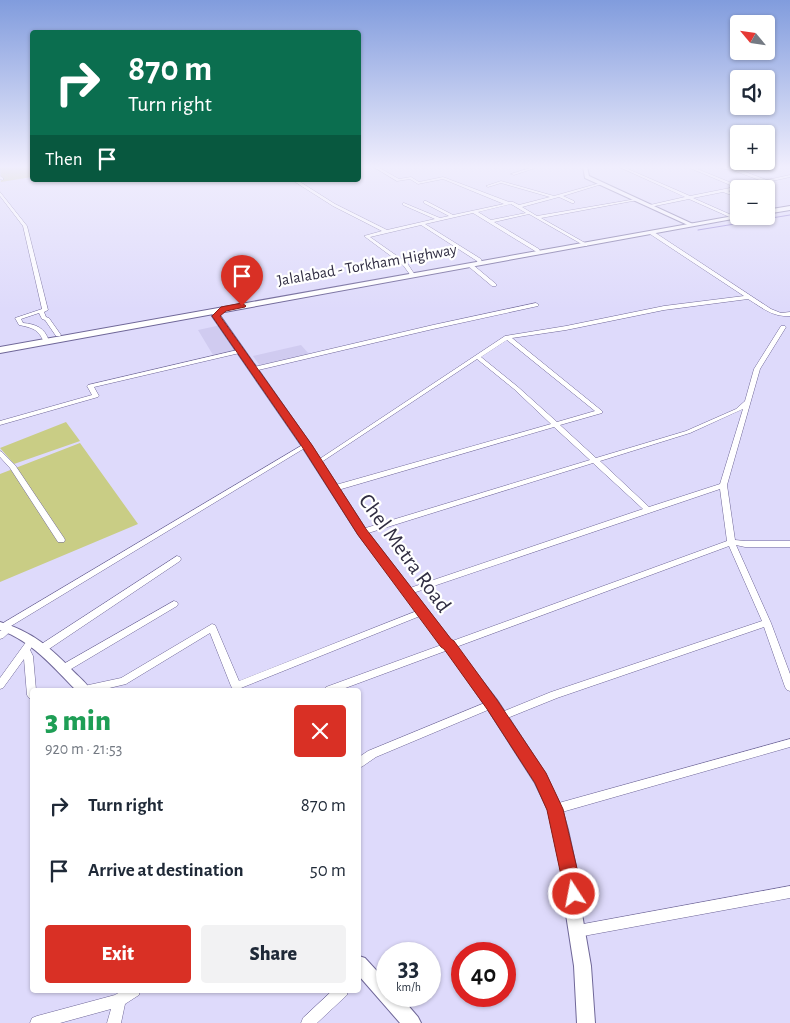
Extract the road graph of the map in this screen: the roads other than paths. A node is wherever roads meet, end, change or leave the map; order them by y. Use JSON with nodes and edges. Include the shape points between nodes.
{"nodes":[{"id":1,"x":16,"y":214,"type":"edge"},
{"id":2,"x":351,"y":214,"type":"edge"},
{"id":3,"x":425,"y":214,"type":"edge"},
{"id":4,"x":448,"y":214,"type":"edge"},
{"id":5,"x":461,"y":214,"type":"edge"},
{"id":6,"x":478,"y":214,"type":"edge"},
{"id":7,"x":526,"y":214,"type":"edge"},
{"id":8,"x":531,"y":214,"type":"edge"},
{"id":9,"x":556,"y":214,"type":"edge"},
{"id":10,"x":668,"y":214,"type":"edge"},
{"id":11,"x":452,"y":216,"type":"junction"},
{"id":12,"x":537,"y":217,"type":"junction"},
{"id":13,"x":730,"y":217,"type":"edge"},
{"id":14,"x":439,"y":220,"type":"junction"},
{"id":15,"x":491,"y":221,"type":"junction"},
{"id":16,"x":422,"y":224,"type":"junction"},
{"id":17,"x":690,"y":224,"type":"junction"},
{"id":18,"x":386,"y":231,"type":"junction"},
{"id":19,"x":652,"y":233,"type":"junction"},
{"id":20,"x":583,"y":243,"type":"junction"},
{"id":21,"x":538,"y":252,"type":"junction"},
{"id":22,"x":479,"y":262,"type":"junction"},
{"id":23,"x":470,"y":265,"type":"junction"},
{"id":24,"x":412,"y":273,"type":"junction"},
{"id":25,"x":494,"y":285,"type":"dead end"},
{"id":26,"x":749,"y":297,"type":"junction"},
{"id":27,"x":536,"y":305,"type":"dead end"},
{"id":28,"x":42,"y":311,"type":"junction"},
{"id":29,"x":220,"y":312,"type":"junction"},
{"id":30,"x":790,"y":314,"type":"edge"},
{"id":31,"x":783,"y":327,"type":"dead end"},
{"id":32,"x":58,"y":335,"type":"junction"},
{"id":33,"x":507,"y":338,"type":"junction"},
{"id":34,"x":46,"y":339,"type":"junction"},
{"id":35,"x":2,"y":348,"type":"edge"},
{"id":36,"x":242,"y":351,"type":"junction"},
{"id":37,"x":477,"y":356,"type":"junction"},
{"id":38,"x":254,"y":370,"type":"junction"},
{"id":39,"x":748,"y":402,"type":"junction"},
{"id":40,"x":0,"y":423,"type":"edge"},
{"id":41,"x":556,"y":424,"type":"junction"},
{"id":42,"x":306,"y":445,"type":"junction"},
{"id":43,"x":0,"y":453,"type":"edge"},
{"id":44,"x":318,"y":462,"type":"junction"},
{"id":45,"x":596,"y":462,"type":"junction"},
{"id":46,"x":723,"y":485,"type":"junction"},
{"id":47,"x":336,"y":488,"type":"junction"},
{"id":48,"x":649,"y":512,"type":"junction"},
{"id":49,"x":362,"y":532,"type":"junction"},
{"id":50,"x":62,"y":540,"type":"dead end"},
{"id":51,"x":731,"y":542,"type":"junction"},
{"id":52,"x":790,"y":544,"type":"edge"},
{"id":53,"x":177,"y":558,"type":"dead end"},
{"id":54,"x":407,"y":592,"type":"junction"},
{"id":55,"x":174,"y":604,"type":"dead end"},
{"id":56,"x":422,"y":612,"type":"junction"},
{"id":57,"x":767,"y":623,"type":"junction"},
{"id":58,"x":3,"y":629,"type":"edge"},
{"id":59,"x":28,"y":645,"type":"junction"},
{"id":60,"x":449,"y":645,"type":"junction"},
{"id":61,"x":43,"y":648,"type":"junction"},
{"id":62,"x":63,"y":669,"type":"junction"},
{"id":63,"x":0,"y":685,"type":"edge"},
{"id":64,"x":790,"y":687,"type":"edge"},
{"id":65,"x":31,"y":688,"type":"edge"},
{"id":66,"x":82,"y":688,"type":"edge"},
{"id":67,"x":93,"y":688,"type":"edge"},
{"id":68,"x":335,"y":688,"type":"edge"},
{"id":69,"x":492,"y":704,"type":"junction"},
{"id":70,"x":500,"y":717,"type":"junction"},
{"id":71,"x":790,"y":743,"type":"edge"},
{"id":72,"x":361,"y":762,"type":"edge"},
{"id":73,"x":555,"y":809,"type":"junction"},
{"id":74,"x":790,"y":892,"type":"edge"},
{"id":75,"x":578,"y":931,"type":"junction"},
{"id":76,"x":361,"y":970,"type":"edge"},
{"id":77,"x":376,"y":984,"type":"edge"},
{"id":78,"x":339,"y":993,"type":"edge"},
{"id":79,"x":122,"y":995,"type":"edge"},
{"id":80,"x":398,"y":1007,"type":"edge"},
{"id":81,"x":37,"y":1023,"type":"edge"},
{"id":82,"x":114,"y":1023,"type":"edge"},
{"id":83,"x":308,"y":1023,"type":"edge"},
{"id":84,"x":412,"y":1023,"type":"edge"},
{"id":85,"x":586,"y":1023,"type":"edge"}],
"edges":[{"from":1,"to":28,"type":"street","via":[[26,226],[45,310]]},
{"from":2,"to":18,"type":"street"},
{"from":3,"to":14,"type":"street"},
{"from":4,"to":11,"type":"street"},
{"from":5,"to":11,"type":"street"},
{"from":6,"to":15,"type":"street"},
{"from":7,"to":15,"type":"street"},
{"from":8,"to":12,"type":"street"},
{"from":9,"to":12,"type":"street"},
{"from":10,"to":17,"type":"street"},
{"from":11,"to":14,"type":"street"},
{"from":12,"to":20,"type":"street"},
{"from":13,"to":17,"type":"highway","name":"Jalalabad - Torkham Highway"},
{"from":14,"to":16,"type":"street"},
{"from":15,"to":21,"type":"street"},
{"from":16,"to":18,"type":"street"},
{"from":16,"to":22,"type":"street"},
{"from":17,"to":19,"type":"highway","name":"Jalalabad - Torkham Highway"},
{"from":17,"to":20,"type":"highway","name":"Jalalabad - Torkham Highway"},
{"from":18,"to":24,"type":"street","via":[[366,236]]},
{"from":19,"to":20,"type":"highway","name":"Jalalabad - Torkham Highway"},
{"from":19,"to":26,"type":"street"},
{"from":20,"to":21,"type":"highway","name":"Jalalabad - Torkham Highway"},
{"from":21,"to":22,"type":"highway","name":"Jalalabad - Torkham Highway"},
{"from":22,"to":23,"type":"highway","name":"Jalalabad - Torkham Highway"},
{"from":22,"to":24,"type":"highway","name":"Jalalabad - Torkham Highway"},
{"from":23,"to":24,"type":"highway","name":"Jalalabad - Torkham Highway"},
{"from":23,"to":25,"type":"street"},
{"from":24,"to":29,"type":"highway","name":"Jalalabad - Torkham Highway"},
{"from":24,"to":32,"type":"highway","name":"Jalalabad - Torkham Highway"},
{"from":26,"to":30,"type":"street","via":[[780,315]]},
{"from":26,"to":33,"type":"street","via":[[664,308]]},
{"from":27,"to":38,"type":"street"},
{"from":28,"to":32,"type":"street"},
{"from":28,"to":34,"type":"street","via":[[18,318],[20,324],[32,325]]},
{"from":29,"to":34,"type":"highway","name":"Jalalabad - Torkham Highway","via":[[201,312]]},
{"from":29,"to":36,"type":"street","name":"Chel Metra Road"},
{"from":31,"to":39,"type":"street","via":[[756,369]]},
{"from":32,"to":34,"type":"highway","name":"Jalalabad - Torkham Highway"},
{"from":33,"to":37,"type":"street"},
{"from":33,"to":41,"type":"street","via":[[600,412]]},
{"from":34,"to":35,"type":"highway","name":"Jalalabad - Torkham Highway"},
{"from":36,"to":38,"type":"street","name":"Chel Metra Road"},
{"from":36,"to":40,"type":"street","via":[[90,386],[96,396]]},
{"from":37,"to":41,"type":"street"},
{"from":37,"to":44,"type":"street"},
{"from":38,"to":42,"type":"street","name":"Chel Metra Road"},
{"from":39,"to":45,"type":"street","via":[[738,410],[688,432]]},
{"from":39,"to":46,"type":"street"},
{"from":41,"to":45,"type":"street"},
{"from":41,"to":47,"type":"street"},
{"from":42,"to":44,"type":"street","name":"Chel Metra Road"},
{"from":42,"to":58,"type":"street"},
{"from":43,"to":50,"type":"street"},
{"from":44,"to":47,"type":"street","name":"Chel Metra Road"},
{"from":45,"to":48,"type":"street"},
{"from":45,"to":49,"type":"street"},
{"from":46,"to":48,"type":"street"},
{"from":46,"to":51,"type":"street"},
{"from":47,"to":49,"type":"street","name":"Chel Metra Road"},
{"from":48,"to":54,"type":"street"},
{"from":49,"to":54,"type":"street","name":"Chel Metra Road"},
{"from":51,"to":52,"type":"street"},
{"from":51,"to":57,"type":"street"},
{"from":51,"to":60,"type":"street"},
{"from":53,"to":61,"type":"street"},
{"from":54,"to":56,"type":"street","name":"Chel Metra Road"},
{"from":55,"to":62,"type":"street"},
{"from":56,"to":60,"type":"street","name":"Chel Metra Road"},
{"from":56,"to":67,"type":"street","via":[[236,686],[212,627],[123,681]]},
{"from":57,"to":64,"type":"street"},
{"from":57,"to":70,"type":"street"},
{"from":58,"to":59,"type":"street"},
{"from":59,"to":61,"type":"street"},
{"from":59,"to":63,"type":"street"},
{"from":59,"to":65,"type":"street"},
{"from":60,"to":68,"type":"street"},
{"from":60,"to":69,"type":"street","name":"Chel Metra Road"},
{"from":61,"to":62,"type":"street"},
{"from":62,"to":66,"type":"street"},
{"from":69,"to":70,"type":"street","name":"Chel Metra Road"},
{"from":69,"to":72,"type":"street","via":[[372,754]]},
{"from":70,"to":73,"type":"street","name":"Chel Metra Road","via":[[540,778]]},
{"from":71,"to":73,"type":"street"},
{"from":73,"to":75,"type":"street","name":"Chel Metra Road","via":[[574,894],[572,903]]},
{"from":74,"to":75,"type":"street"},
{"from":75,"to":85,"type":"street","name":"Chel Metra Road"},
{"from":76,"to":77,"type":"street"},
{"from":78,"to":83,"type":"street"},
{"from":79,"to":81,"type":"street"},
{"from":79,"to":82,"type":"street"},
{"from":80,"to":84,"type":"street"}]}
